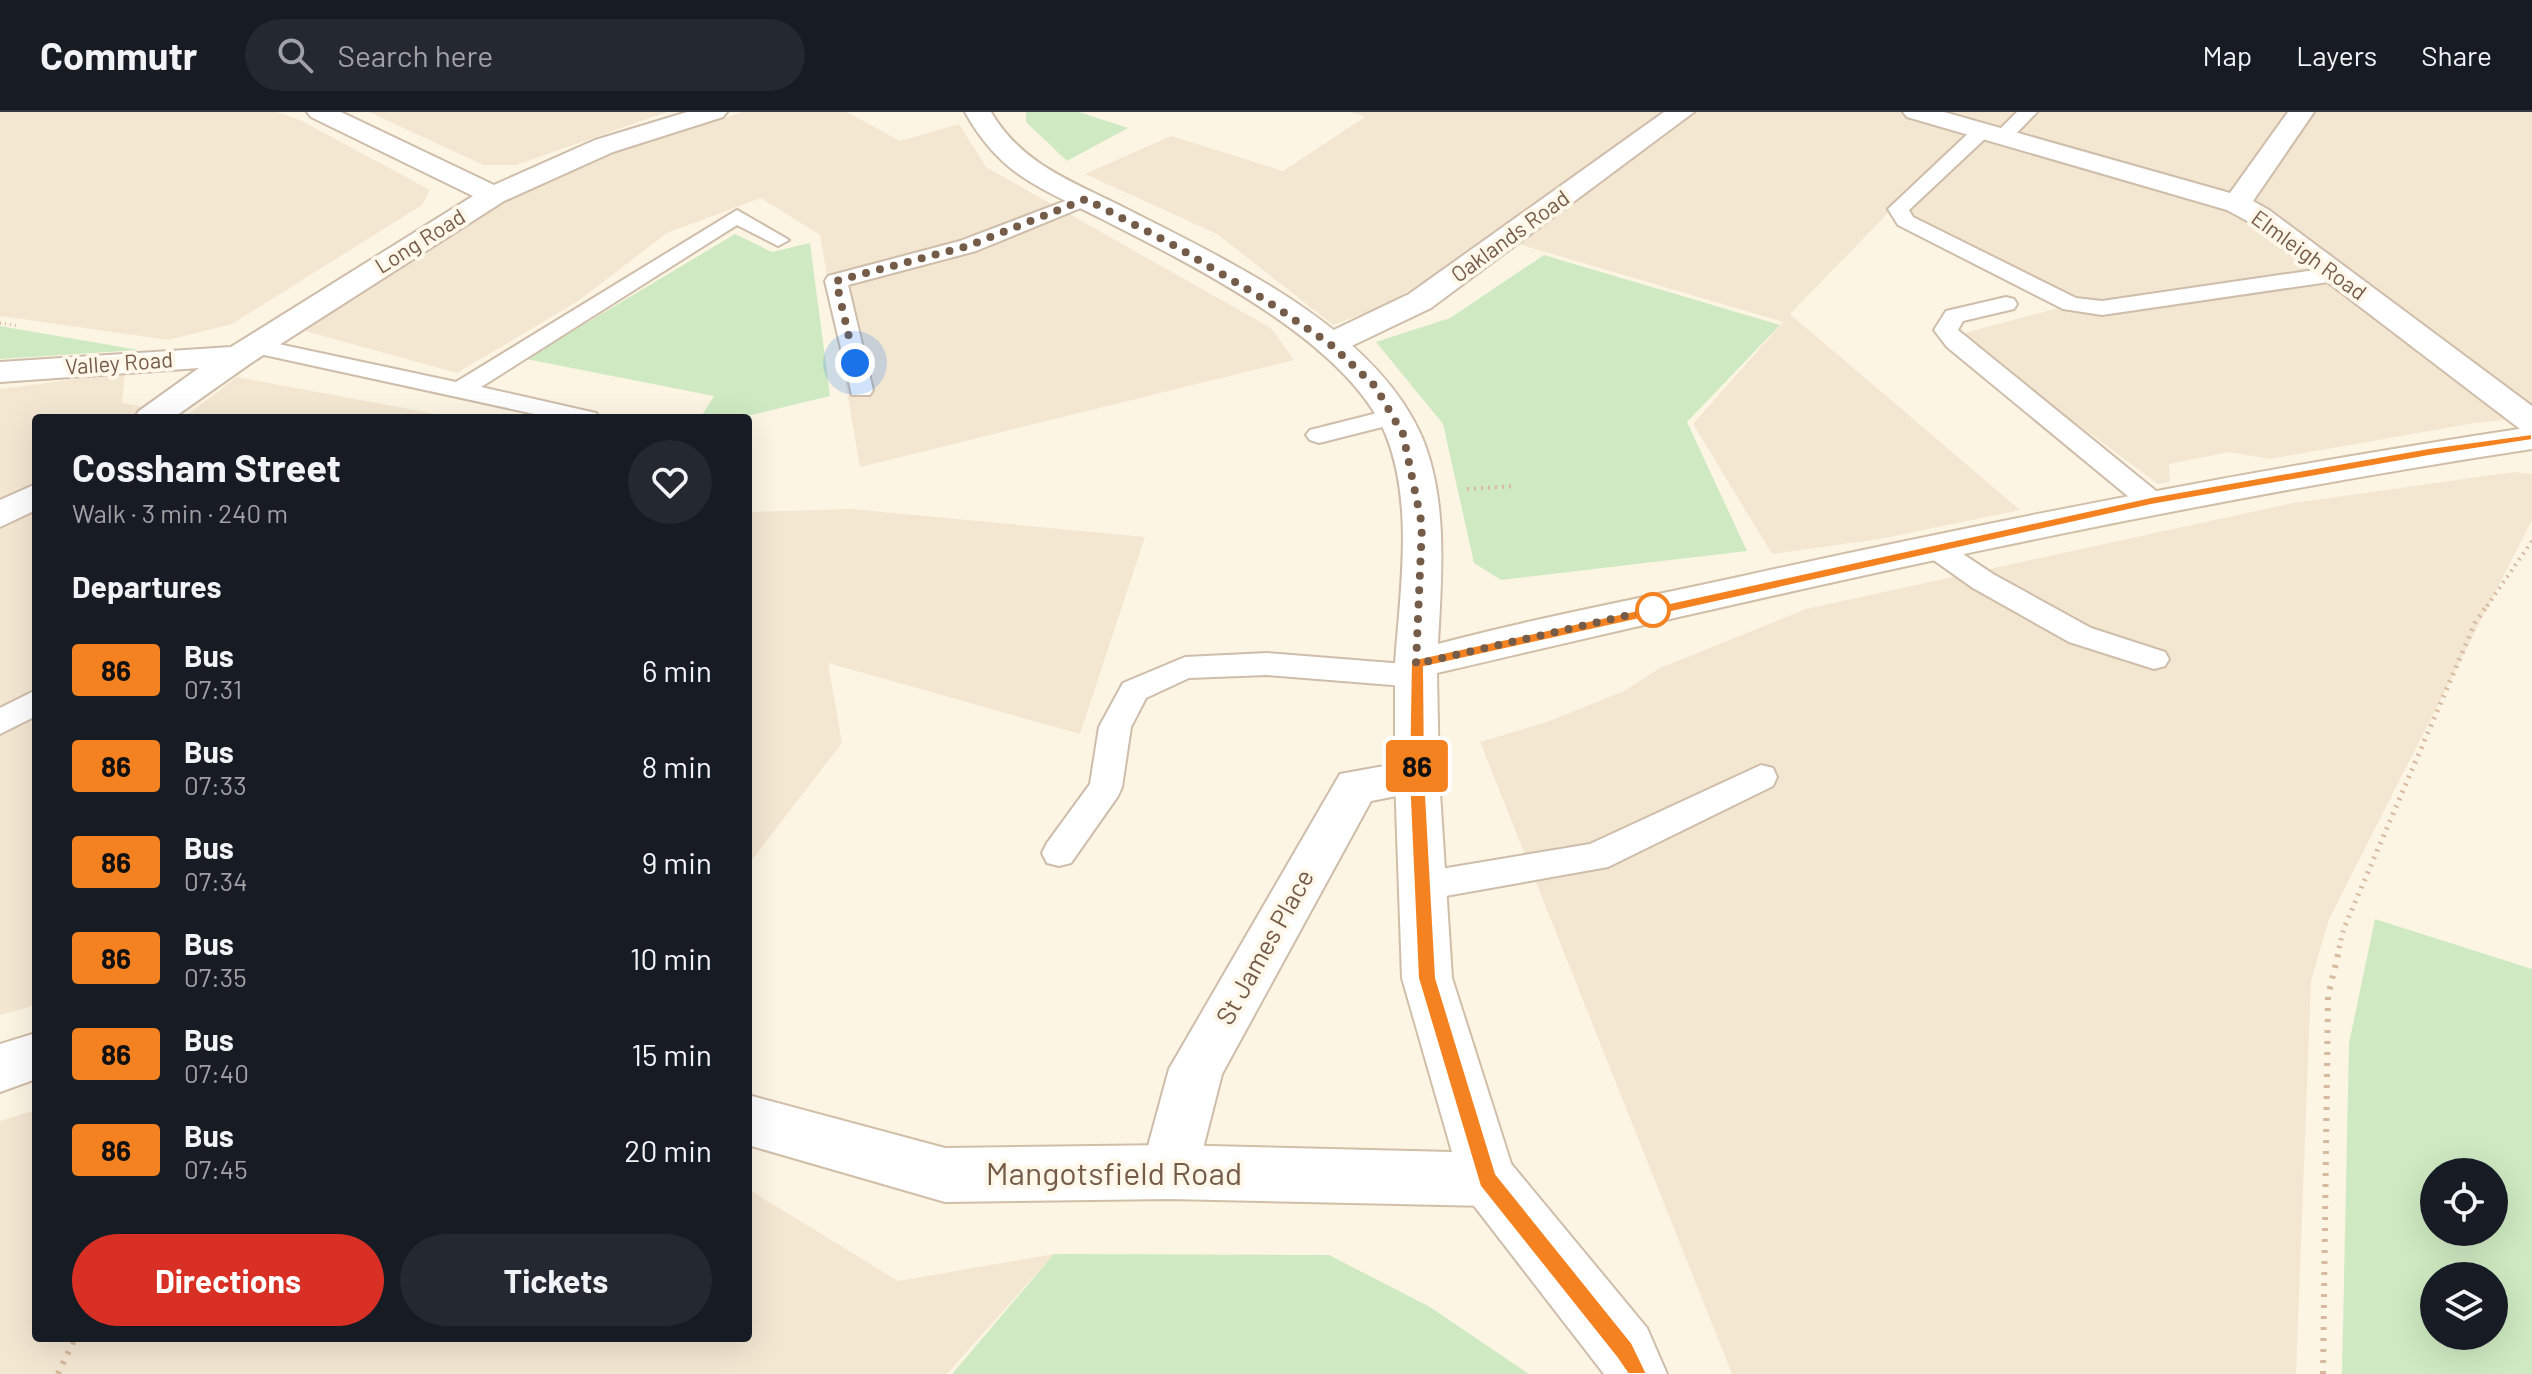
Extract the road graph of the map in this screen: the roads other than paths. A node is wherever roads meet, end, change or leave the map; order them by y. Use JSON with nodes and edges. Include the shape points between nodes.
{"nodes":[{"id":1,"x":320,"y":112,"type":"edge"},
{"id":2,"x":714,"y":112,"type":"edge"},
{"id":3,"x":978,"y":112,"type":"edge"},
{"id":4,"x":1681,"y":112,"type":"edge"},
{"id":5,"x":1916,"y":112,"type":"edge"},
{"id":6,"x":2028,"y":112,"type":"edge"},
{"id":7,"x":2301,"y":112,"type":"edge"},
{"id":8,"x":1994,"y":132,"type":"junction"},
{"id":9,"x":494,"y":195,"type":"junction"},
{"id":10,"x":1086,"y":199,"type":"junction"},
{"id":11,"x":2237,"y":204,"type":"junction"},
{"id":12,"x":778,"y":240,"type":"dead end"},
{"id":13,"x":2335,"y":274,"type":"junction"},
{"id":14,"x":2006,"y":304,"type":"dead end"},
{"id":15,"x":1330,"y":344,"type":"junction"},
{"id":16,"x":247,"y":351,"type":"junction"},
{"id":17,"x":0,"y":372,"type":"edge"},
{"id":18,"x":460,"y":390,"type":"junction"},
{"id":19,"x":861,"y":390,"type":"dead end"},
{"id":20,"x":157,"y":414,"type":"edge"},
{"id":21,"x":569,"y":414,"type":"edge"},
{"id":22,"x":1393,"y":417,"type":"junction"},
{"id":23,"x":2532,"y":422,"type":"edge"},
{"id":24,"x":1319,"y":435,"type":"dead end"},
{"id":25,"x":2532,"y":438,"type":"edge"},
{"id":26,"x":32,"y":497,"type":"edge"},
{"id":27,"x":2151,"y":501,"type":"junction"},
{"id":28,"x":0,"y":515,"type":"edge"},
{"id":29,"x":1935,"y":548,"type":"junction"},
{"id":30,"x":2154,"y":659,"type":"dead end"},
{"id":31,"x":1416,"y":670,"type":"junction"},
{"id":32,"x":32,"y":703,"type":"edge"},
{"id":33,"x":0,"y":723,"type":"edge"},
{"id":34,"x":1417,"y":777,"type":"junction"},
{"id":35,"x":1761,"y":777,"type":"dead end"},
{"id":36,"x":1059,"y":853,"type":"dead end"},
{"id":37,"x":1423,"y":886,"type":"junction"},
{"id":38,"x":32,"y":1057,"type":"edge"},
{"id":39,"x":0,"y":1068,"type":"edge"},
{"id":40,"x":752,"y":1121,"type":"edge"},
{"id":41,"x":1169,"y":1172,"type":"junction"},
{"id":42,"x":1488,"y":1179,"type":"junction"},
{"id":43,"x":1636,"y":1374,"type":"edge"}],
"edges":[{"from":1,"to":9,"type":"street"},
{"from":2,"to":9,"type":"street","name":"Long Road","via":[[604,146]]},
{"from":3,"to":10,"type":"street","via":[[996,142],[1029,169]]},
{"from":4,"to":15,"type":"street","name":"Oaklands Road","via":[[1420,301]]},
{"from":5,"to":8,"type":"street","name":"Elmleigh Road"},
{"from":6,"to":8,"type":"lane"},
{"from":7,"to":11,"type":"street"},
{"from":8,"to":11,"type":"street","name":"Elmleigh Road"},
{"from":8,"to":13,"type":"lane","via":[[1898,209],[1905,221],[2071,304],[2102,308]]},
{"from":9,"to":16,"type":"street","name":"Long Road"},
{"from":10,"to":15,"type":"street","via":[[1188,254]]},
{"from":10,"to":19,"type":"lane","via":[[968,246],[836,281]]},
{"from":11,"to":13,"type":"street","name":"Elmleigh Road"},
{"from":12,"to":18,"type":"lane","via":[[737,216]]},
{"from":13,"to":23,"type":"street","name":"Elmleigh Road"},
{"from":14,"to":27,"type":"lane","via":[[1954,316],[1946,330]]},
{"from":15,"to":22,"type":"street","via":[[1375,386]]},
{"from":16,"to":17,"type":"street","name":"Valley Road"},
{"from":16,"to":18,"type":"lane"},
{"from":16,"to":20,"type":"street","name":"Long Road"},
{"from":18,"to":21,"type":"lane"},
{"from":22,"to":24,"type":"lane"},
{"from":22,"to":31,"type":"street","via":[[1403,434],[1422,525]]},
{"from":25,"to":27,"type":"street"},
{"from":26,"to":28,"type":"street"},
{"from":27,"to":29,"type":"street"},
{"from":29,"to":30,"type":"lane","via":[[2080,635]]},
{"from":29,"to":31,"type":"street"},
{"from":31,"to":34,"type":"street"},
{"from":31,"to":36,"type":"lane","via":[[1267,664],[1185,668],[1134,691],[1115,727],[1106,787]]},
{"from":32,"to":33,"type":"lane"},
{"from":34,"to":37,"type":"street"},
{"from":34,"to":41,"type":"street","name":"St James Place","via":[[1356,786],[1196,1069]]},
{"from":35,"to":37,"type":"lane","via":[[1596,857]]},
{"from":37,"to":42,"type":"street","via":[[1427,978]]},
{"from":38,"to":39,"type":"street"},
{"from":40,"to":41,"type":"street","name":"Mangotsfield Road","via":[[945,1175]]},
{"from":41,"to":42,"type":"street","name":"Mangotsfield Road"},
{"from":42,"to":43,"type":"street","via":[[1625,1350]]}]}
